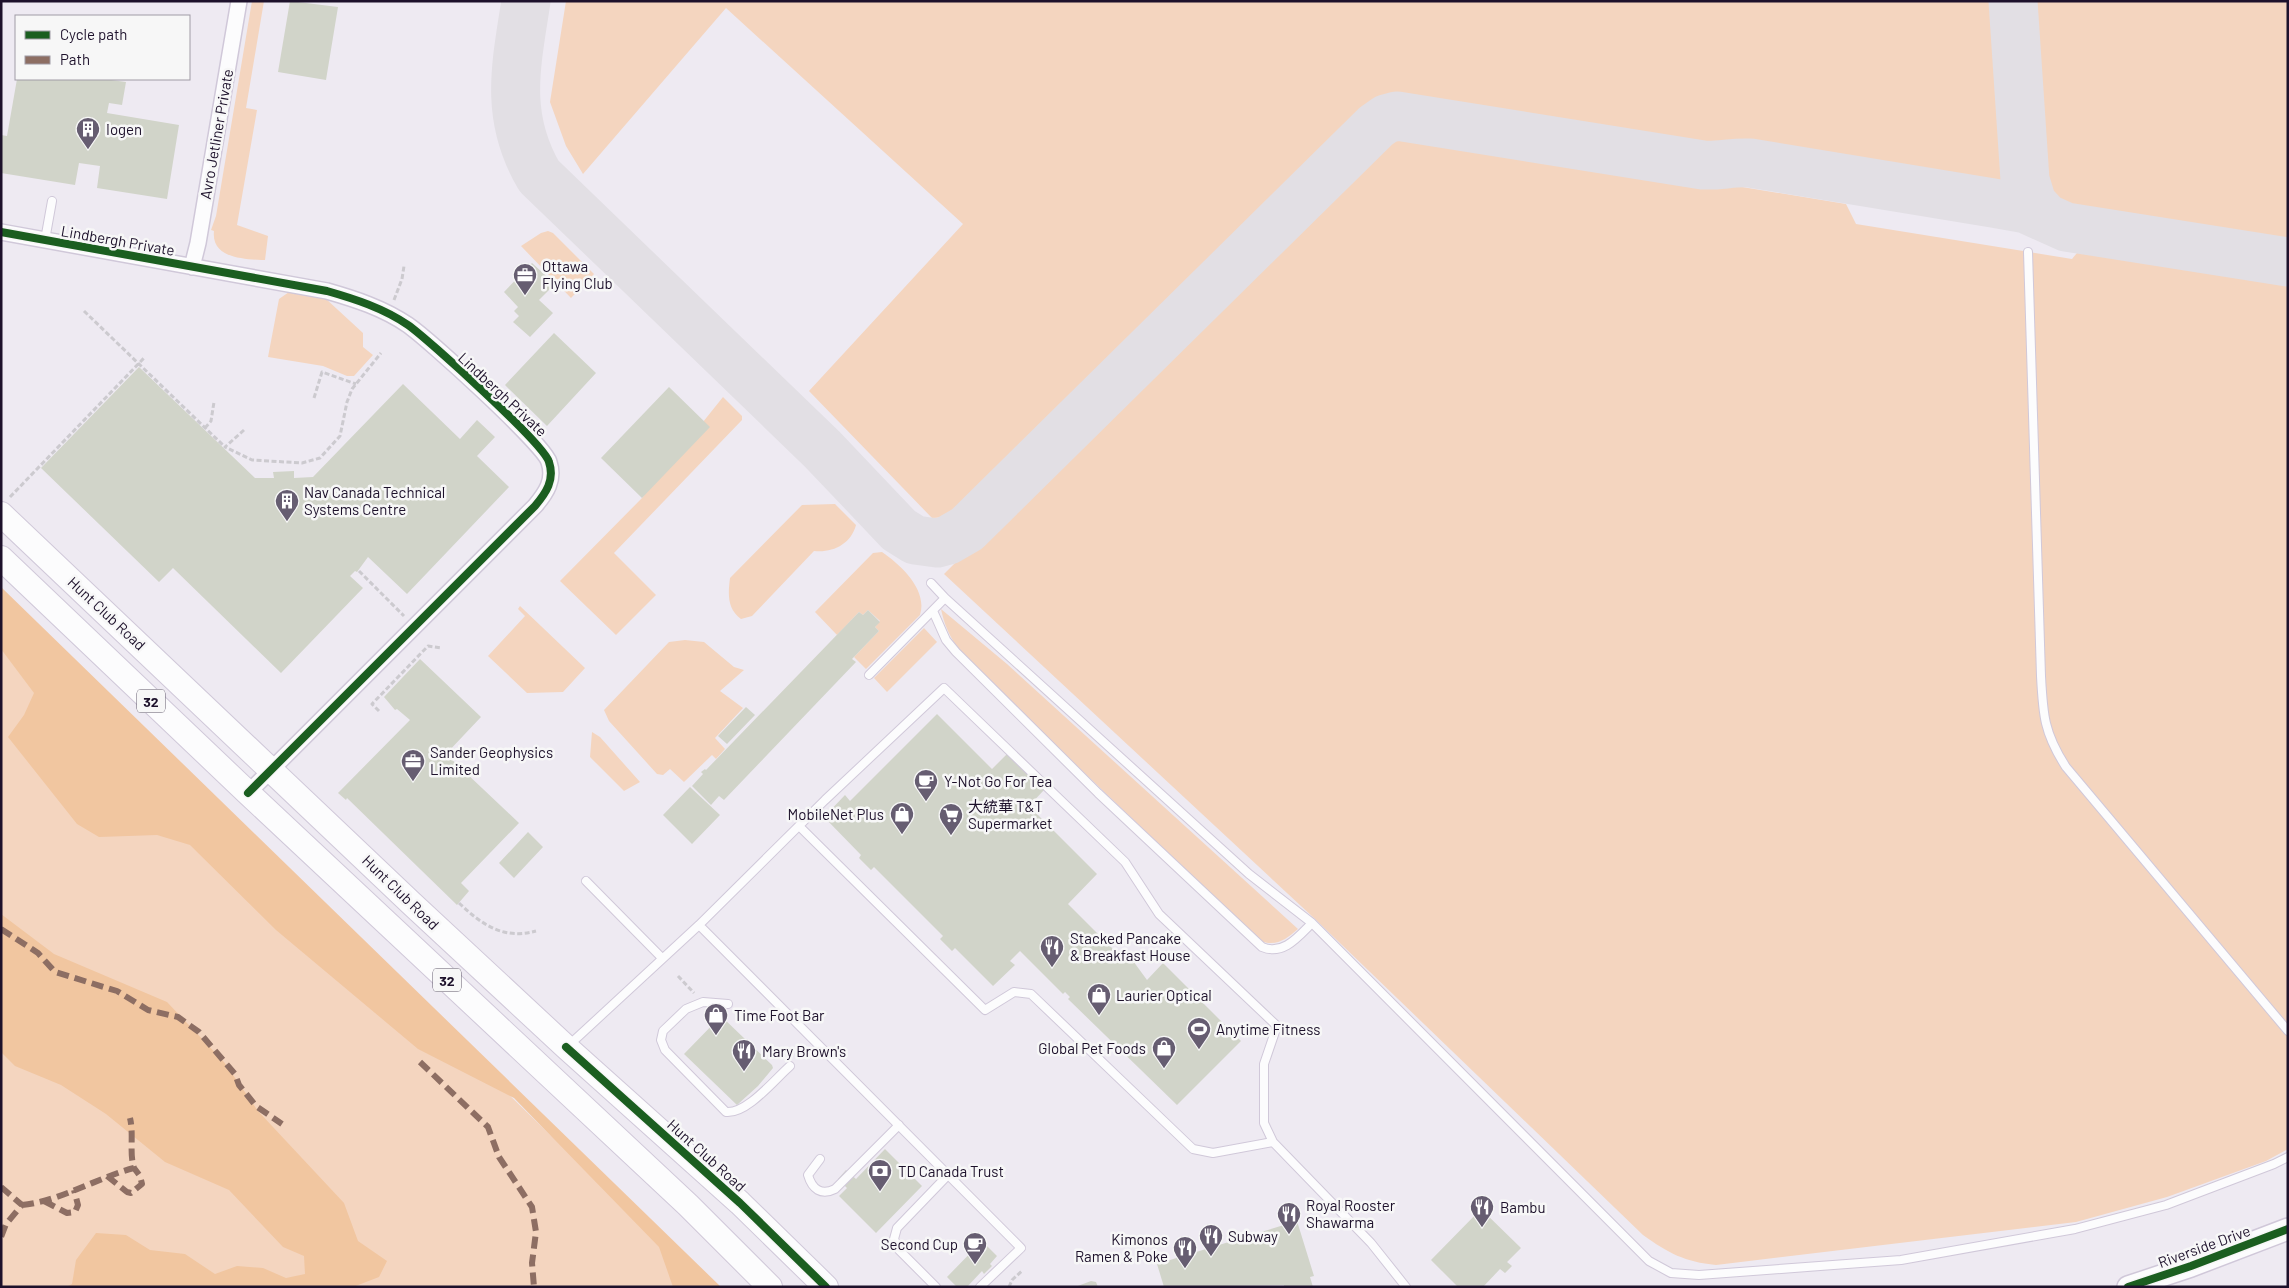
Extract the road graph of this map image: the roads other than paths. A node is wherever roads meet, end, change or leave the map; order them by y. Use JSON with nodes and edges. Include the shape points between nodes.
{"nodes":[{"id":1,"x":239,"y":1,"type":"edge"},
{"id":2,"x":52,"y":201,"type":"dead end"},
{"id":3,"x":1,"y":232,"type":"edge"},
{"id":4,"x":45,"y":240,"type":"junction"},
{"id":5,"x":2028,"y":252,"type":"dead end"},
{"id":6,"x":192,"y":267,"type":"junction"},
{"id":7,"x":5,"y":507,"type":"edge"},
{"id":8,"x":1,"y":558,"type":"edge"},
{"id":9,"x":931,"y":583,"type":"dead end"},
{"id":10,"x":945,"y":598,"type":"junction"},
{"id":11,"x":933,"y":611,"type":"junction"},
{"id":12,"x":869,"y":675,"type":"dead end"},
{"id":13,"x":272,"y":769,"type":"junction"},
{"id":14,"x":248,"y":793,"type":"junction"},
{"id":15,"x":799,"y":826,"type":"junction"},
{"id":16,"x":586,"y":881,"type":"dead end"},
{"id":17,"x":1312,"y":923,"type":"junction"},
{"id":18,"x":699,"y":925,"type":"junction"},
{"id":19,"x":662,"y":958,"type":"junction"},
{"id":20,"x":728,"y":1004,"type":"dead end"},
{"id":21,"x":2288,"y":1031,"type":"edge"},
{"id":22,"x":566,"y":1047,"type":"junction"},
{"id":23,"x":790,"y":1066,"type":"dead end"},
{"id":24,"x":546,"y":1071,"type":"junction"},
{"id":25,"x":899,"y":1125,"type":"junction"},
{"id":26,"x":1272,"y":1142,"type":"junction"},
{"id":27,"x":2288,"y":1157,"type":"edge"},
{"id":28,"x":820,"y":1159,"type":"dead end"},
{"id":29,"x":948,"y":1175,"type":"junction"},
{"id":30,"x":2288,"y":1229,"type":"edge"},
{"id":31,"x":770,"y":1287,"type":"edge"},
{"id":32,"x":826,"y":1287,"type":"edge"},
{"id":33,"x":936,"y":1287,"type":"edge"},
{"id":34,"x":980,"y":1287,"type":"edge"},
{"id":35,"x":1406,"y":1287,"type":"edge"},
{"id":36,"x":2128,"y":1287,"type":"edge"}],
"edges":[{"from":1,"to":6,"type":"street","name":"Avro Jetliner Private"},
{"from":2,"to":4,"type":"lane"},
{"from":3,"to":4,"type":"street","name":"Lindbergh Private"},
{"from":4,"to":6,"type":"street","name":"Lindbergh Private"},
{"from":5,"to":21,"type":"lane","via":[[2042,711],[2051,744],[2066,767]]},
{"from":6,"to":13,"type":"street","name":"Lindbergh Private","via":[[327,291],[392,315],[417,332],[544,452],[550,467],[547,492]]},
{"from":7,"to":13,"type":"main road","name":"Hunt Club Road","number":"32"},
{"from":8,"to":14,"type":"main road","number":"32"},
{"from":9,"to":10,"type":"lane"},
{"from":10,"to":11,"type":"lane"},
{"from":10,"to":17,"type":"lane","via":[[1249,874]]},
{"from":11,"to":12,"type":"lane"},
{"from":11,"to":17,"type":"lane","via":[[946,640],[956,652],[1098,793],[1262,947],[1274,950],[1286,946]]},
{"from":13,"to":14,"type":"street","name":"Lindbergh Private"},
{"from":13,"to":22,"type":"main road","name":"Hunt Club Road","number":"32"},
{"from":14,"to":24,"type":"main road","number":"32"},
{"from":15,"to":18,"type":"lane"},
{"from":15,"to":26,"type":"lane","via":[[985,1010],[1014,992],[1031,994],[1193,1149],[1213,1153]]},
{"from":15,"to":26,"type":"lane","via":[[944,688],[1125,862],[1158,914],[1277,1026],[1264,1064],[1264,1123]]},
{"from":16,"to":19,"type":"lane"},
{"from":17,"to":27,"type":"lane","via":[[1649,1260],[1671,1273],[1713,1274],[1901,1260],[2075,1229],[2166,1206]]},
{"from":18,"to":19,"type":"lane"},
{"from":18,"to":25,"type":"lane"},
{"from":19,"to":22,"type":"lane"},
{"from":20,"to":23,"type":"lane","via":[[703,1002],[686,1009],[663,1031],[661,1040],[665,1050],[726,1112],[735,1113],[745,1107]]},
{"from":22,"to":24,"type":"main road"},
{"from":22,"to":32,"type":"main road","name":"Hunt Club Road","number":"32","via":[[740,1203]]},
{"from":24,"to":31,"type":"main road","number":"32"},
{"from":25,"to":28,"type":"lane","via":[[835,1189],[828,1192],[818,1191],[810,1183],[808,1175]]},
{"from":25,"to":29,"type":"lane"},
{"from":26,"to":35,"type":"lane","via":[[1371,1243]]},
{"from":29,"to":33,"type":"lane","via":[[897,1228],[894,1239],[899,1250]]},
{"from":29,"to":34,"type":"lane","via":[[1021,1248]]},
{"from":30,"to":36,"type":"main road","name":"Riverside Drive","via":[[2200,1264]]}]}
